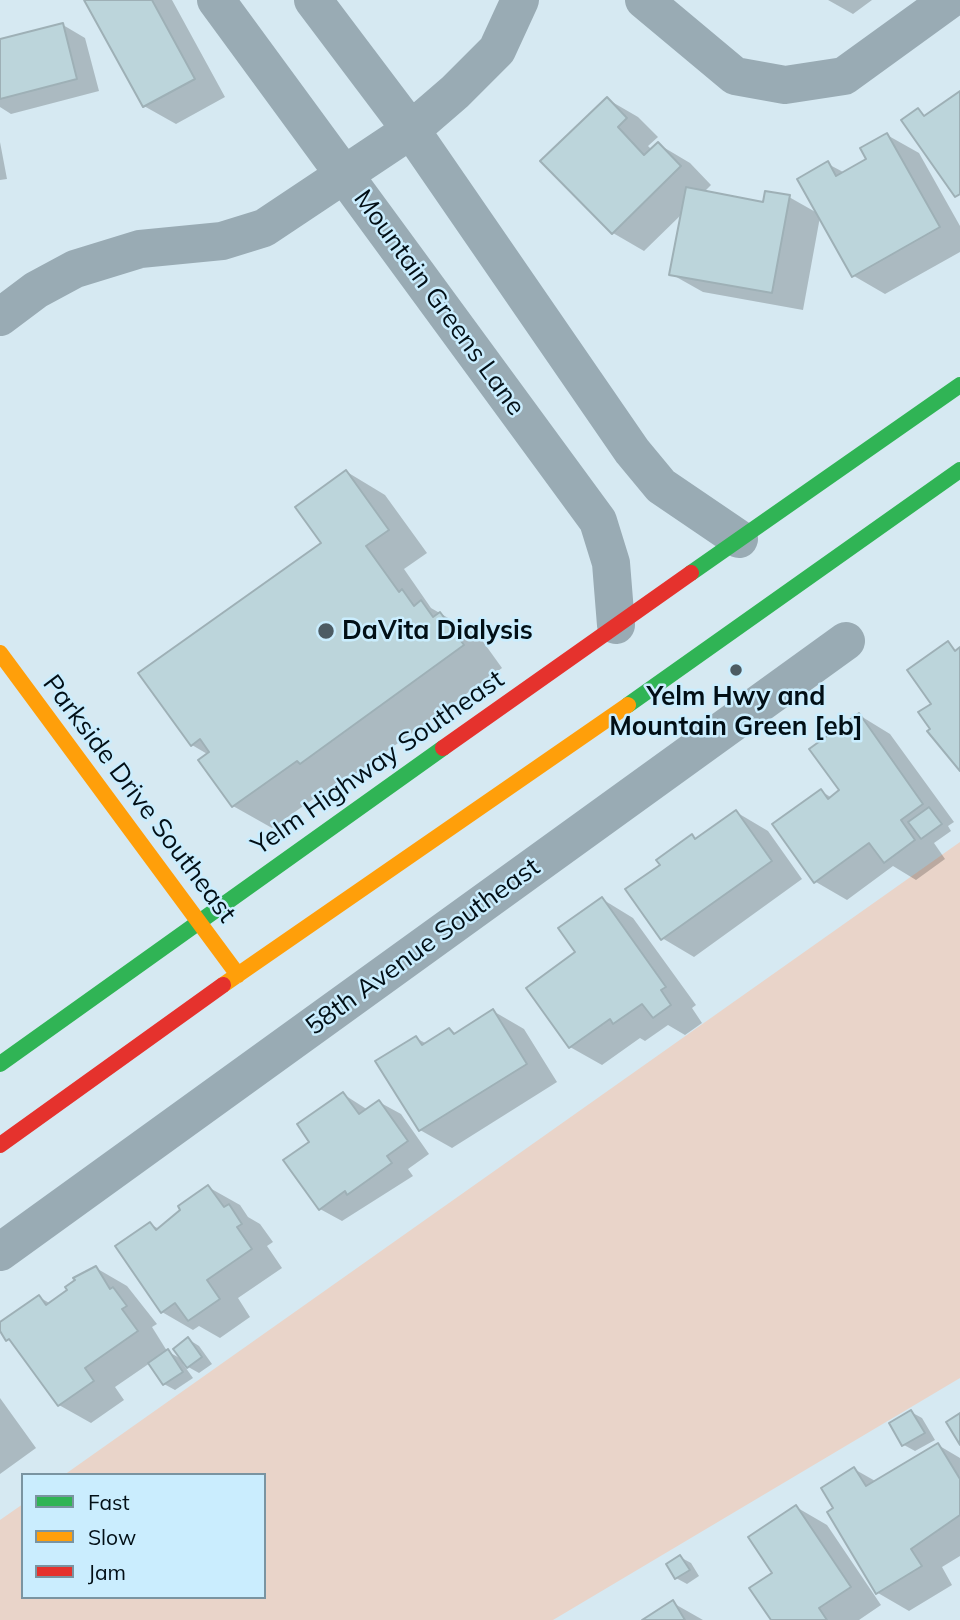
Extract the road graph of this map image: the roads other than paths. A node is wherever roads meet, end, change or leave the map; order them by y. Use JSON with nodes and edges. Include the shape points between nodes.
{"nodes":[{"id":1,"x":216,"y":0,"type":"edge"},
{"id":2,"x":313,"y":0,"type":"edge"},
{"id":3,"x":520,"y":0,"type":"edge"},
{"id":4,"x":644,"y":0,"type":"edge"},
{"id":5,"x":948,"y":0,"type":"edge"},
{"id":6,"x":411,"y":130,"type":"junction"},
{"id":7,"x":346,"y":175,"type":"junction"},
{"id":8,"x":0,"y":317,"type":"edge"},
{"id":9,"x":960,"y":385,"type":"edge"},
{"id":10,"x":960,"y":470,"type":"edge"},
{"id":11,"x":739,"y":538,"type":"junction"},
{"id":12,"x":616,"y":625,"type":"junction"},
{"id":13,"x":846,"y":641,"type":"dead end"},
{"id":14,"x":0,"y":653,"type":"edge"},
{"id":15,"x":198,"y":921,"type":"junction"},
{"id":16,"x":238,"y":975,"type":"junction"},
{"id":17,"x":0,"y":1065,"type":"edge"},
{"id":18,"x":0,"y":1145,"type":"edge"},
{"id":19,"x":0,"y":1252,"type":"edge"}],
"edges":[{"from":1,"to":7,"type":"street","name":"Mountain Greens Lane"},
{"from":2,"to":6,"type":"street"},
{"from":3,"to":6,"type":"street","via":[[497,50]]},
{"from":4,"to":5,"type":"street","via":[[735,76],[785,85],[844,76]]},
{"from":6,"to":7,"type":"street"},
{"from":6,"to":11,"type":"street","via":[[632,451],[661,486]]},
{"from":7,"to":8,"type":"street","via":[[264,228],[222,241],[139,249],[75,270],[36,290]]},
{"from":7,"to":12,"type":"street","name":"Mountain Greens Lane","via":[[598,521],[611,563]]},
{"from":9,"to":11,"type":"main road","name":"Yelm Highway Southeast"},
{"from":10,"to":16,"type":"main road","via":[[563,752]]},
{"from":11,"to":12,"type":"main road","name":"Yelm Highway Southeast"},
{"from":12,"to":15,"type":"main road","name":"Yelm Highway Southeast"},
{"from":13,"to":19,"type":"street","name":"58th Avenue Southeast"},
{"from":14,"to":15,"type":"main road","name":"Parkside Drive Southeast"},
{"from":15,"to":16,"type":"main road","name":"Parkside Drive Southeast"},
{"from":15,"to":17,"type":"main road","name":"Yelm Highway Southeast"},
{"from":16,"to":18,"type":"main road"}]}
